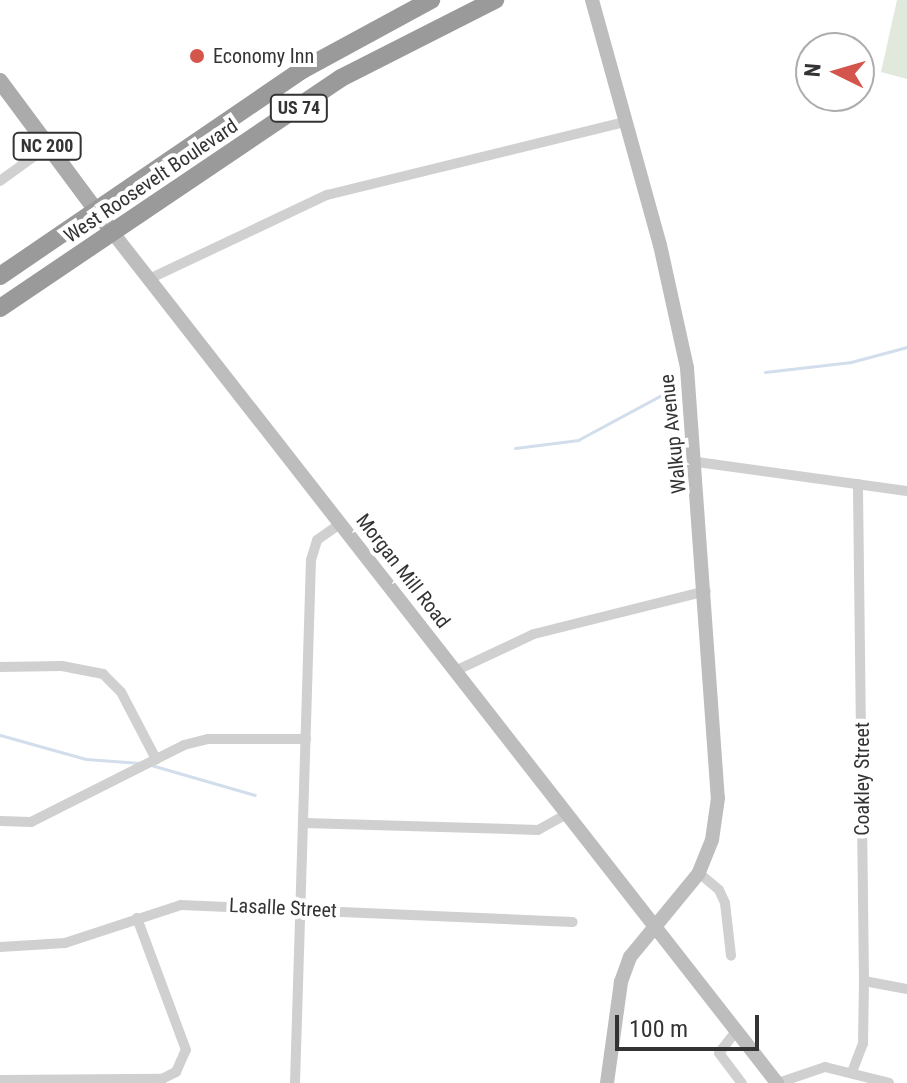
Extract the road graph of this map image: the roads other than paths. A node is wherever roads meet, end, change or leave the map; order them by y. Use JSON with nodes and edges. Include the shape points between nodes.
{"nodes":[{"id":1,"x":431,"y":0,"type":"edge"},
{"id":2,"x":495,"y":0,"type":"edge"},
{"id":3,"x":592,"y":0,"type":"edge"},
{"id":4,"x":0,"y":81,"type":"edge"},
{"id":5,"x":625,"y":122,"type":"junction"},
{"id":6,"x":47,"y":147,"type":"junction"},
{"id":7,"x":0,"y":181,"type":"edge"},
{"id":8,"x":96,"y":210,"type":"junction"},
{"id":9,"x":113,"y":233,"type":"junction"},
{"id":10,"x":0,"y":276,"type":"edge"},
{"id":11,"x":149,"y":279,"type":"junction"},
{"id":12,"x":0,"y":308,"type":"edge"},
{"id":13,"x":697,"y":462,"type":"junction"},
{"id":14,"x":858,"y":484,"type":"junction"},
{"id":15,"x":907,"y":491,"type":"edge"},
{"id":16,"x":340,"y":524,"type":"junction"},
{"id":17,"x":706,"y":591,"type":"junction"},
{"id":18,"x":0,"y":667,"type":"edge"},
{"id":19,"x":455,"y":671,"type":"junction"},
{"id":20,"x":306,"y":739,"type":"junction"},
{"id":21,"x":156,"y":759,"type":"junction"},
{"id":22,"x":567,"y":814,"type":"junction"},
{"id":23,"x":0,"y":821,"type":"edge"},
{"id":24,"x":304,"y":823,"type":"junction"},
{"id":25,"x":699,"y":873,"type":"junction"},
{"id":26,"x":301,"y":908,"type":"junction"},
{"id":27,"x":137,"y":918,"type":"junction"},
{"id":28,"x":573,"y":922,"type":"dead end"},
{"id":29,"x":657,"y":930,"type":"junction"},
{"id":30,"x":0,"y":947,"type":"edge"},
{"id":31,"x":731,"y":956,"type":"dead end"},
{"id":32,"x":864,"y":981,"type":"junction"},
{"id":33,"x":907,"y":989,"type":"edge"},
{"id":34,"x":737,"y":1030,"type":"junction"},
{"id":35,"x":852,"y":1072,"type":"junction"},
{"id":36,"x":0,"y":1080,"type":"edge"},
{"id":37,"x":295,"y":1083,"type":"edge"},
{"id":38,"x":607,"y":1083,"type":"edge"},
{"id":39,"x":742,"y":1083,"type":"edge"},
{"id":40,"x":778,"y":1083,"type":"edge"},
{"id":41,"x":889,"y":1083,"type":"edge"}],
"edges":[{"from":1,"to":8,"type":"highway","name":"West Roosevelt Boulevard","number":"US 74","via":[[302,70]]},
{"from":2,"to":9,"type":"highway","name":"West Roosevelt Boulevard","number":"US 74","via":[[341,78]]},
{"from":3,"to":5,"type":"street","name":"Walkup Avenue"},
{"from":4,"to":6,"type":"main road","name":"Morgan Mill Road","number":"NC 200"},
{"from":5,"to":11,"type":"street","via":[[327,195]]},
{"from":5,"to":13,"type":"street","name":"Walkup Avenue","via":[[686,362]]},
{"from":6,"to":7,"type":"street"},
{"from":6,"to":8,"type":"main road","name":"Morgan Mill Road","number":"NC 200"},
{"from":8,"to":9,"type":"main road","name":"Morgan Mill Road","number":"NC 200"},
{"from":8,"to":10,"type":"highway","name":"West Roosevelt Boulevard","number":"US 74"},
{"from":9,"to":11,"type":"street","name":"Morgan Mill Road"},
{"from":9,"to":12,"type":"highway","name":"West Roosevelt Boulevard","number":"US 74"},
{"from":11,"to":16,"type":"street","name":"Morgan Mill Road"},
{"from":13,"to":14,"type":"street"},
{"from":13,"to":17,"type":"street","name":"Walkup Avenue"},
{"from":14,"to":15,"type":"street"},
{"from":14,"to":32,"type":"street","name":"Coakley Street"},
{"from":16,"to":19,"type":"street","name":"Morgan Mill Road"},
{"from":16,"to":20,"type":"street","via":[[312,549]]},
{"from":17,"to":19,"type":"street","via":[[534,634]]},
{"from":17,"to":25,"type":"street","name":"Walkup Avenue","via":[[718,814]]},
{"from":18,"to":21,"type":"street","via":[[91,668],[107,675]]},
{"from":19,"to":22,"type":"street","name":"Morgan Mill Road"},
{"from":20,"to":21,"type":"street","via":[[208,739]]},
{"from":20,"to":24,"type":"street"},
{"from":21,"to":23,"type":"street","via":[[54,813],[31,822]]},
{"from":22,"to":24,"type":"street","via":[[538,830]]},
{"from":22,"to":29,"type":"street","name":"Morgan Mill Road"},
{"from":24,"to":26,"type":"street"},
{"from":25,"to":29,"type":"street","name":"Walkup Avenue"},
{"from":25,"to":31,"type":"street","via":[[725,903]]},
{"from":26,"to":27,"type":"street","name":"Lasalle Street","via":[[181,905]]},
{"from":26,"to":28,"type":"street","name":"Lasalle Street"},
{"from":26,"to":37,"type":"street"},
{"from":27,"to":30,"type":"street","name":"Lasalle Street","via":[[65,943]]},
{"from":27,"to":36,"type":"street","via":[[186,1050],[182,1065],[162,1079]]},
{"from":29,"to":34,"type":"street","name":"Morgan Mill Road"},
{"from":29,"to":38,"type":"street","name":"Walkup Avenue","via":[[636,948],[621,982]]},
{"from":32,"to":33,"type":"street"},
{"from":32,"to":35,"type":"street","name":"Coakley Street","via":[[863,1044]]},
{"from":34,"to":39,"type":"street","via":[[719,1053]]},
{"from":34,"to":40,"type":"street","name":"Morgan Mill Road"},
{"from":35,"to":40,"type":"street","via":[[825,1067]]},
{"from":35,"to":41,"type":"street"}]}
